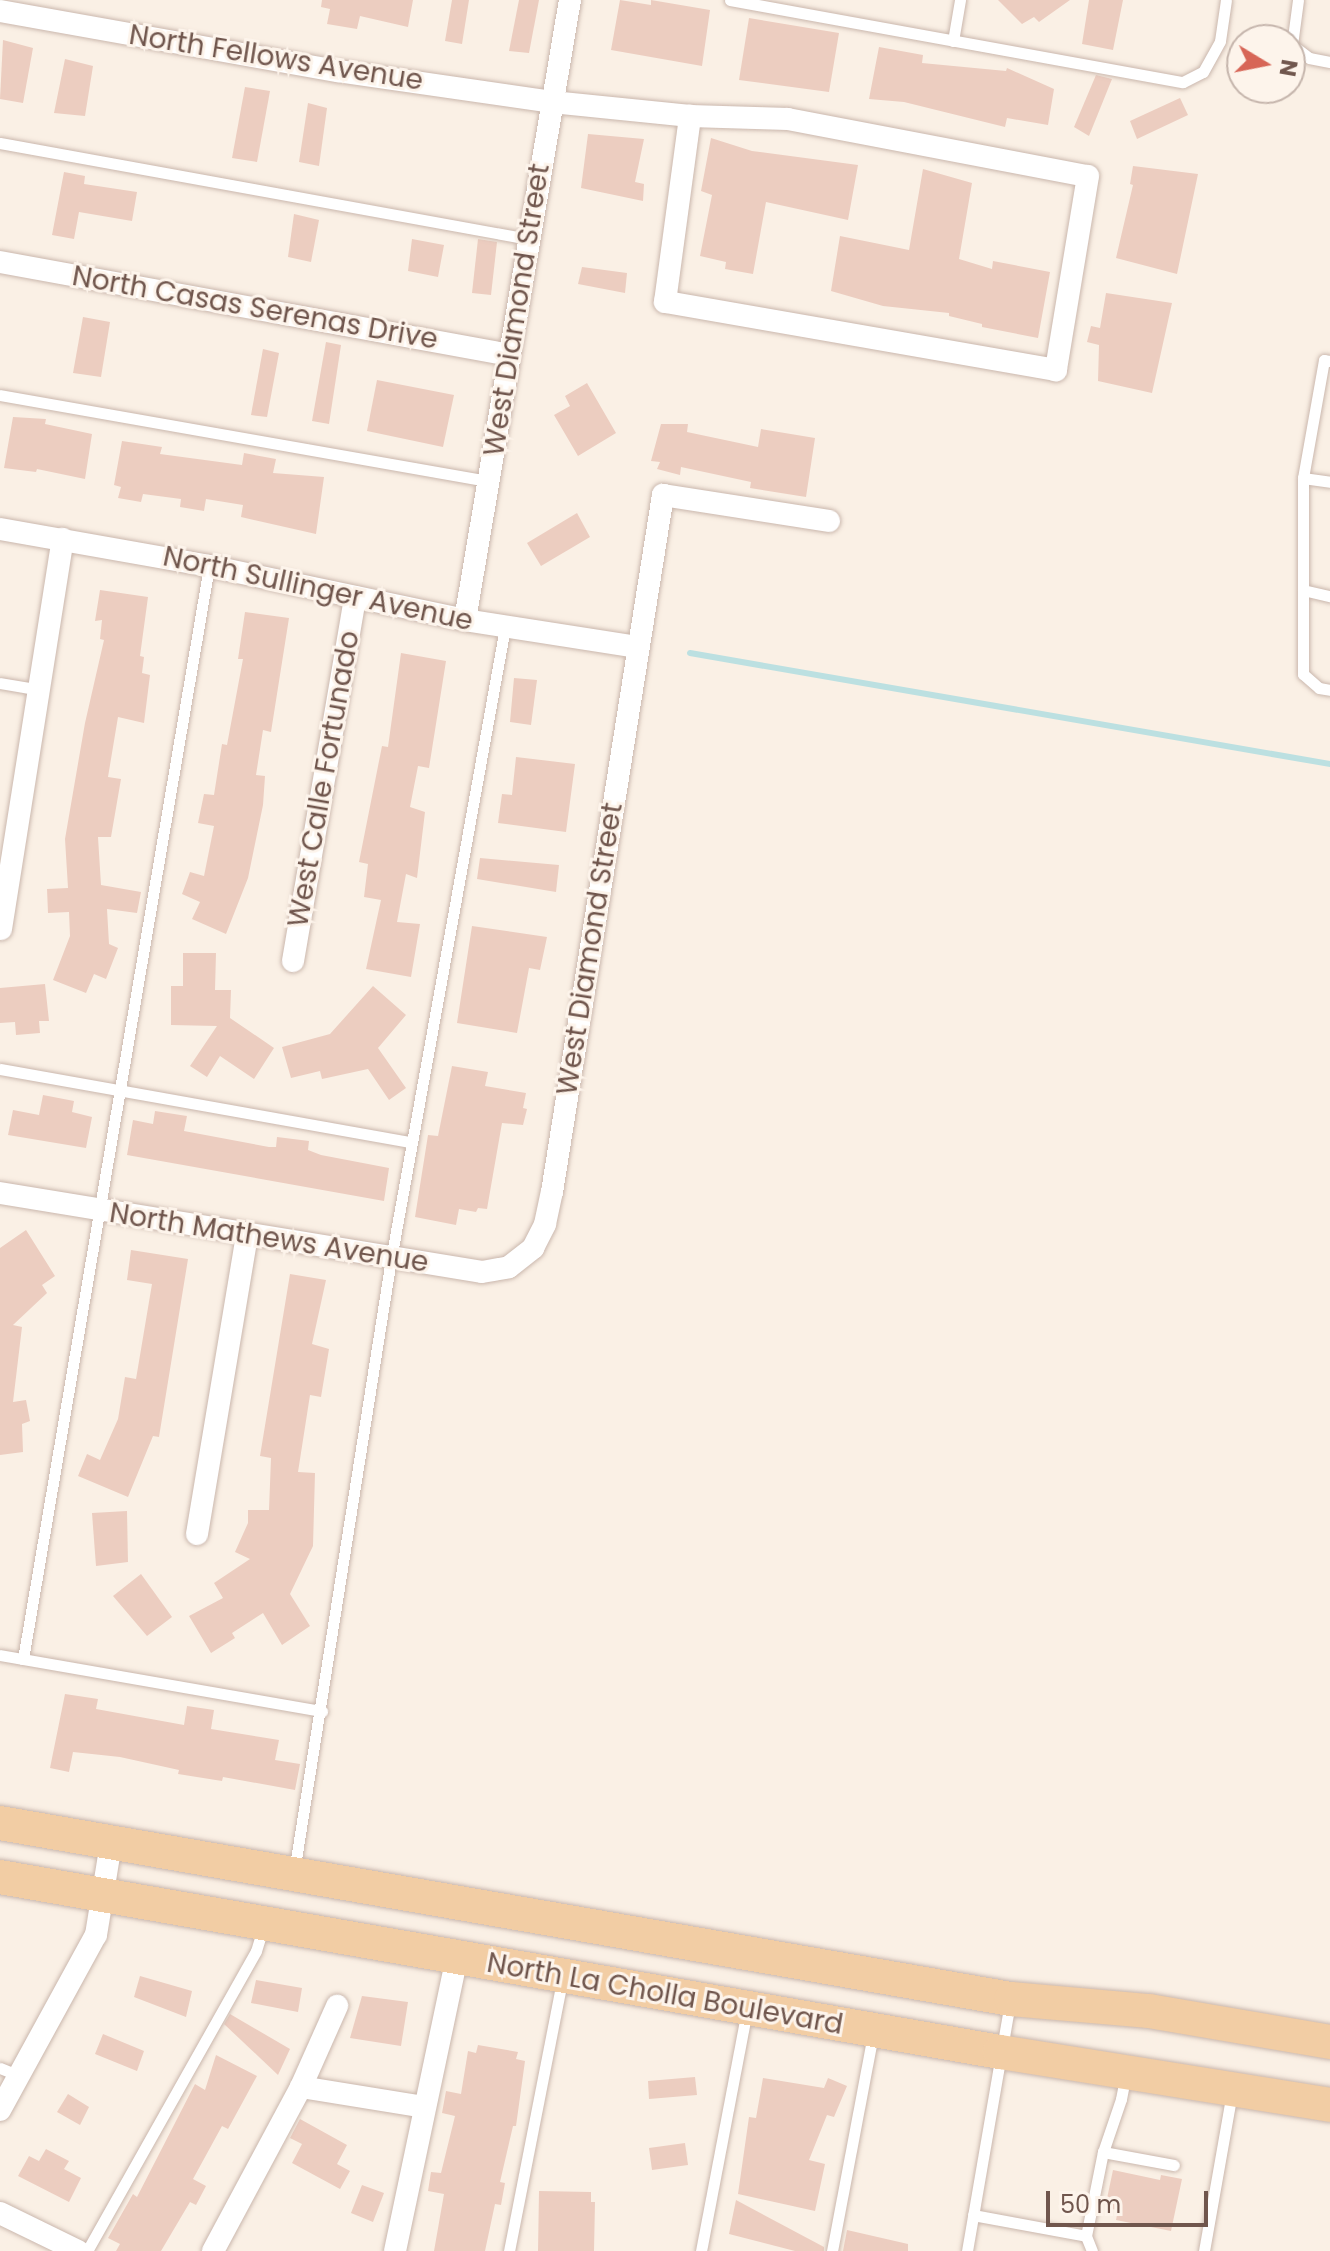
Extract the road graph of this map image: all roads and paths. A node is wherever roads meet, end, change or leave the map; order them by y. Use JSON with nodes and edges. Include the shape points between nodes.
{"nodes":[{"id":1,"x":570,"y":0,"type":"edge"},
{"id":2,"x":730,"y":0,"type":"edge"},
{"id":3,"x":960,"y":0,"type":"edge"},
{"id":4,"x":1226,"y":0,"type":"edge"},
{"id":5,"x":1298,"y":0,"type":"edge"},
{"id":6,"x":0,"y":11,"type":"edge"},
{"id":7,"x":953,"y":41,"type":"junction"},
{"id":8,"x":1330,"y":62,"type":"edge"},
{"id":9,"x":552,"y":102,"type":"junction"},
{"id":10,"x":690,"y":116,"type":"junction"},
{"id":11,"x":0,"y":143,"type":"edge"},
{"id":12,"x":529,"y":239,"type":"junction"},
{"id":13,"x":0,"y":262,"type":"edge"},
{"id":14,"x":510,"y":355,"type":"junction"},
{"id":15,"x":1330,"y":361,"type":"edge"},
{"id":16,"x":0,"y":395,"type":"edge"},
{"id":17,"x":1303,"y":478,"type":"junction"},
{"id":18,"x":489,"y":481,"type":"junction"},
{"id":19,"x":1330,"y":482,"type":"edge"},
{"id":20,"x":829,"y":521,"type":"dead end"},
{"id":21,"x":0,"y":529,"type":"edge"},
{"id":22,"x":63,"y":539,"type":"junction"},
{"id":23,"x":209,"y":566,"type":"junction"},
{"id":24,"x":1303,"y":590,"type":"junction"},
{"id":25,"x":1330,"y":596,"type":"edge"},
{"id":26,"x":355,"y":597,"type":"junction"},
{"id":27,"x":465,"y":620,"type":"junction"},
{"id":28,"x":505,"y":627,"type":"junction"},
{"id":29,"x":637,"y":647,"type":"junction"},
{"id":30,"x":0,"y":683,"type":"edge"},
{"id":31,"x":41,"y":690,"type":"junction"},
{"id":32,"x":1330,"y":690,"type":"edge"},
{"id":33,"x":1,"y":929,"type":"edge"},
{"id":34,"x":293,"y":961,"type":"dead end"},
{"id":35,"x":0,"y":1069,"type":"edge"},
{"id":36,"x":119,"y":1090,"type":"junction"},
{"id":37,"x":411,"y":1142,"type":"junction"},
{"id":38,"x":0,"y":1193,"type":"edge"},
{"id":39,"x":98,"y":1210,"type":"junction"},
{"id":40,"x":247,"y":1235,"type":"junction"},
{"id":41,"x":533,"y":1248,"type":"joint"},
{"id":42,"x":391,"y":1259,"type":"junction"},
{"id":43,"x":197,"y":1534,"type":"dead end"},
{"id":44,"x":0,"y":1655,"type":"edge"},
{"id":45,"x":23,"y":1659,"type":"junction"},
{"id":46,"x":322,"y":1711,"type":"junction"},
{"id":47,"x":0,"y":1823,"type":"edge"},
{"id":48,"x":111,"y":1843,"type":"junction"},
{"id":49,"x":293,"y":1876,"type":"junction"},
{"id":50,"x":0,"y":1877,"type":"edge"},
{"id":51,"x":103,"y":1895,"type":"junction"},
{"id":52,"x":266,"y":1921,"type":"junction"},
{"id":53,"x":457,"y":1957,"type":"junction"},
{"id":54,"x":563,"y":1977,"type":"junction"},
{"id":55,"x":1011,"y":1999,"type":"junction"},
{"id":56,"x":337,"y":2006,"type":"dead end"},
{"id":57,"x":747,"y":2009,"type":"junction"},
{"id":58,"x":874,"y":2031,"type":"junction"},
{"id":59,"x":1330,"y":2042,"type":"edge"},
{"id":60,"x":1000,"y":2052,"type":"junction"},
{"id":61,"x":10,"y":2072,"type":"edge"},
{"id":62,"x":1126,"y":2073,"type":"junction"},
{"id":63,"x":301,"y":2087,"type":"junction"},
{"id":64,"x":1232,"y":2091,"type":"junction"},
{"id":65,"x":1330,"y":2105,"type":"edge"},
{"id":66,"x":424,"y":2107,"type":"junction"},
{"id":67,"x":0,"y":2110,"type":"edge"},
{"id":68,"x":1103,"y":2152,"type":"junction"},
{"id":69,"x":1174,"y":2165,"type":"dead end"},
{"id":70,"x":0,"y":2213,"type":"edge"},
{"id":71,"x":973,"y":2215,"type":"junction"},
{"id":72,"x":1086,"y":2236,"type":"junction"},
{"id":73,"x":78,"y":2251,"type":"edge"},
{"id":74,"x":87,"y":2251,"type":"edge"},
{"id":75,"x":213,"y":2251,"type":"edge"},
{"id":76,"x":395,"y":2251,"type":"edge"},
{"id":77,"x":509,"y":2251,"type":"edge"},
{"id":78,"x":701,"y":2251,"type":"edge"},
{"id":79,"x":832,"y":2251,"type":"edge"},
{"id":80,"x":967,"y":2251,"type":"edge"},
{"id":81,"x":1092,"y":2251,"type":"edge"},
{"id":82,"x":1204,"y":2251,"type":"edge"}],
"edges":[{"from":1,"to":9,"type":"street","name":"West Diamond Street"},
{"from":2,"to":7,"type":"lane"},
{"from":3,"to":7,"type":"lane"},
{"from":4,"to":7,"type":"lane","via":[[1220,41],[1203,72],[1183,82]]},
{"from":5,"to":8,"type":"lane","via":[[1292,45],[1309,58]]},
{"from":6,"to":9,"type":"street","name":"North Fellows Avenue","via":[[338,71]]},
{"from":9,"to":10,"type":"street","name":"North Fellows Avenue"},
{"from":9,"to":12,"type":"street","name":"West Diamond Street"},
{"from":10,"to":10,"type":"street","name":"North Fellows Avenue","via":[[665,302],[1056,370],[1088,176],[788,119]]},
{"from":11,"to":12,"type":"lane"},
{"from":12,"to":14,"type":"street","name":"West Diamond Street"},
{"from":13,"to":14,"type":"street","name":"North Casas Serenas Drive"},
{"from":14,"to":18,"type":"street","name":"West Diamond Street"},
{"from":15,"to":17,"type":"lane","via":[[1324,360]]},
{"from":16,"to":18,"type":"lane"},
{"from":17,"to":19,"type":"lane"},
{"from":17,"to":24,"type":"lane"},
{"from":18,"to":27,"type":"street","name":"West Diamond Street"},
{"from":20,"to":29,"type":"street","name":"West Diamond Street","via":[[663,495]]},
{"from":21,"to":22,"type":"street","name":"North Sullinger Avenue"},
{"from":22,"to":23,"type":"street","name":"North Sullinger Avenue"},
{"from":22,"to":31,"type":"street"},
{"from":23,"to":26,"type":"street","name":"North Sullinger Avenue"},
{"from":23,"to":36,"type":"lane"},
{"from":24,"to":25,"type":"lane"},
{"from":24,"to":32,"type":"lane","via":[[1303,674]]},
{"from":26,"to":27,"type":"street","name":"North Sullinger Avenue"},
{"from":26,"to":34,"type":"street","name":"West Calle Fortunado"},
{"from":27,"to":28,"type":"street","name":"North Sullinger Avenue"},
{"from":28,"to":29,"type":"street","name":"North Sullinger Avenue"},
{"from":28,"to":37,"type":"lane"},
{"from":29,"to":41,"type":"street","name":"West Diamond Street","via":[[552,1192]]},
{"from":30,"to":31,"type":"lane"},
{"from":31,"to":33,"type":"street"},
{"from":35,"to":36,"type":"lane"},
{"from":36,"to":37,"type":"lane"},
{"from":36,"to":39,"type":"lane"},
{"from":37,"to":42,"type":"lane"},
{"from":38,"to":39,"type":"street","name":"North Mathews Avenue"},
{"from":39,"to":40,"type":"street","name":"North Mathews Avenue"},
{"from":39,"to":45,"type":"lane"},
{"from":40,"to":42,"type":"street","name":"North Mathews Avenue"},
{"from":40,"to":43,"type":"street"},
{"from":41,"to":42,"type":"street","name":"North Mathews Avenue","via":[[509,1267],[482,1272]]},
{"from":42,"to":46,"type":"lane"},
{"from":44,"to":45,"type":"lane"},
{"from":45,"to":46,"type":"lane"},
{"from":46,"to":49,"type":"lane"},
{"from":47,"to":48,"type":"main road","name":"North La Cholla Boulevard"},
{"from":48,"to":49,"type":"main road","name":"North La Cholla Boulevard"},
{"from":48,"to":51,"type":"street"},
{"from":49,"to":55,"type":"main road","name":"North La Cholla Boulevard"},
{"from":50,"to":51,"type":"main road","name":"North La Cholla Boulevard"},
{"from":51,"to":52,"type":"main road","name":"North La Cholla Boulevard"},
{"from":51,"to":61,"type":"street","via":[[96,1935]]},
{"from":52,"to":53,"type":"main road","name":"North La Cholla Boulevard"},
{"from":52,"to":74,"type":"lane","via":[[256,1951]]},
{"from":53,"to":54,"type":"main road","name":"North La Cholla Boulevard"},
{"from":53,"to":66,"type":"street"},
{"from":54,"to":57,"type":"main road","name":"North La Cholla Boulevard"},
{"from":54,"to":77,"type":"lane"},
{"from":55,"to":59,"type":"main road","name":"North La Cholla Boulevard","via":[[1149,2011]]},
{"from":55,"to":60,"type":"lane"},
{"from":56,"to":63,"type":"street"},
{"from":57,"to":58,"type":"main road","name":"North La Cholla Boulevard"},
{"from":57,"to":78,"type":"lane"},
{"from":58,"to":60,"type":"main road","name":"North La Cholla Boulevard"},
{"from":58,"to":79,"type":"lane"},
{"from":60,"to":62,"type":"main road","name":"North La Cholla Boulevard"},
{"from":60,"to":71,"type":"lane"},
{"from":61,"to":67,"type":"street"},
{"from":62,"to":64,"type":"main road","name":"North La Cholla Boulevard"},
{"from":62,"to":68,"type":"lane"},
{"from":63,"to":66,"type":"street"},
{"from":63,"to":75,"type":"street"},
{"from":64,"to":65,"type":"main road","name":"North La Cholla Boulevard"},
{"from":64,"to":82,"type":"lane"},
{"from":66,"to":76,"type":"street"},
{"from":68,"to":69,"type":"lane"},
{"from":68,"to":72,"type":"lane"},
{"from":70,"to":73,"type":"street"},
{"from":71,"to":72,"type":"lane"},
{"from":71,"to":80,"type":"lane"},
{"from":72,"to":81,"type":"lane"}]}
